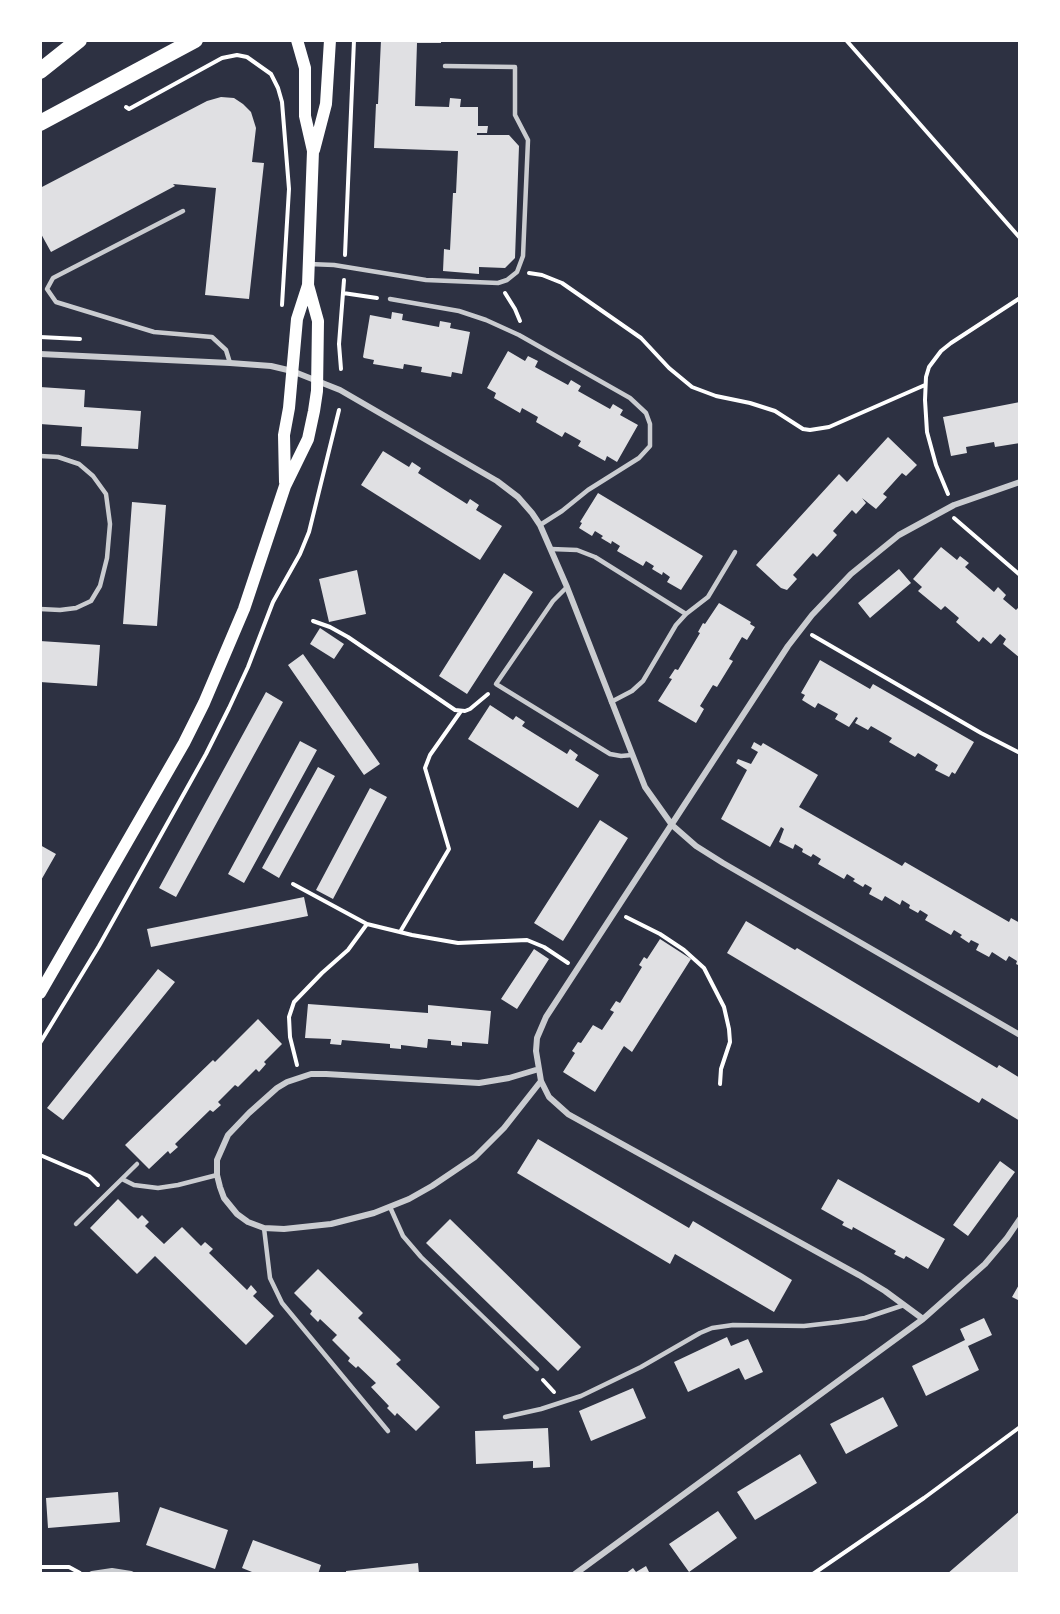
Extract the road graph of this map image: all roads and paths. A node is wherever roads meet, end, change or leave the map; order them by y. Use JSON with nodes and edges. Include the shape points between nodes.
{"nodes":[{"id":1,"x":79,"y":40,"type":"edge"},
{"id":2,"x":195,"y":40,"type":"edge"},
{"id":3,"x":297,"y":40,"type":"edge"},
{"id":4,"x":330,"y":40,"type":"edge"},
{"id":5,"x":354,"y":40,"type":"edge"},
{"id":6,"x":846,"y":40,"type":"edge"},
{"id":7,"x":445,"y":66,"type":"dead end"},
{"id":8,"x":40,"y":70,"type":"edge"},
{"id":9,"x":126,"y":107,"type":"dead end"},
{"id":10,"x":40,"y":123,"type":"edge"},
{"id":11,"x":313,"y":151,"type":"junction"},
{"id":12,"x":183,"y":211,"type":"dead end"},
{"id":13,"x":1020,"y":238,"type":"edge"},
{"id":14,"x":309,"y":264,"type":"junction"},
{"id":15,"x":344,"y":267,"type":"junction"},
{"id":16,"x":517,"y":272,"type":"junction"},
{"id":17,"x":498,"y":283,"type":"junction"},
{"id":18,"x":308,"y":285,"type":"junction"},
{"id":19,"x":343,"y":293,"type":"junction"},
{"id":20,"x":1020,"y":298,"type":"edge"},
{"id":21,"x":390,"y":299,"type":"joint"},
{"id":22,"x":282,"y":309,"type":"dead end"},
{"id":23,"x":519,"y":335,"type":"junction"},
{"id":24,"x":40,"y":337,"type":"edge"},
{"id":25,"x":87,"y":340,"type":"dead end"},
{"id":26,"x":40,"y":354,"type":"edge"},
{"id":27,"x":230,"y":363,"type":"junction"},
{"id":28,"x":341,"y":369,"type":"dead end"},
{"id":29,"x":292,"y":371,"type":"junction"},
{"id":30,"x":317,"y":380,"type":"junction"},
{"id":31,"x":925,"y":386,"type":"junction"},
{"id":32,"x":40,"y":456,"type":"edge"},
{"id":33,"x":1020,"y":482,"type":"edge"},
{"id":34,"x":285,"y":486,"type":"junction"},
{"id":35,"x":312,"y":494,"type":"dead end"},
{"id":36,"x":318,"y":496,"type":"dead end"},
{"id":37,"x":954,"y":505,"type":"junction"},
{"id":38,"x":945,"y":510,"type":"junction"},
{"id":39,"x":540,"y":525,"type":"junction"},
{"id":40,"x":551,"y":549,"type":"junction"},
{"id":41,"x":735,"y":552,"type":"dead end"},
{"id":42,"x":1020,"y":575,"type":"edge"},
{"id":43,"x":567,"y":587,"type":"junction"},
{"id":44,"x":41,"y":608,"type":"edge"},
{"id":45,"x":686,"y":614,"type":"junction"},
{"id":46,"x":314,"y":621,"type":"dead end"},
{"id":47,"x":801,"y":629,"type":"junction"},
{"id":48,"x":496,"y":684,"type":"junction"},
{"id":49,"x":612,"y":702,"type":"junction"},
{"id":50,"x":461,"y":711,"type":"junction"},
{"id":51,"x":1020,"y":753,"type":"edge"},
{"id":52,"x":632,"y":755,"type":"junction"},
{"id":53,"x":672,"y":825,"type":"junction"},
{"id":54,"x":293,"y":884,"type":"dead end"},
{"id":55,"x":615,"y":912,"type":"junction"},
{"id":56,"x":367,"y":924,"type":"junction"},
{"id":57,"x":400,"y":932,"type":"junction"},
{"id":58,"x":578,"y":970,"type":"junction"},
{"id":59,"x":40,"y":993,"type":"edge"},
{"id":60,"x":1020,"y":1035,"type":"edge"},
{"id":61,"x":538,"y":1069,"type":"junction"},
{"id":62,"x":300,"y":1077,"type":"junction"},
{"id":63,"x":541,"y":1081,"type":"junction"},
{"id":64,"x":720,"y":1084,"type":"dead end"},
{"id":65,"x":40,"y":1155,"type":"edge"},
{"id":66,"x":137,"y":1164,"type":"dead end"},
{"id":67,"x":217,"y":1175,"type":"junction"},
{"id":68,"x":122,"y":1179,"type":"junction"},
{"id":69,"x":107,"y":1194,"type":"junction"},
{"id":70,"x":390,"y":1207,"type":"junction"},
{"id":71,"x":1020,"y":1219,"type":"edge"},
{"id":72,"x":76,"y":1224,"type":"dead end"},
{"id":73,"x":264,"y":1228,"type":"junction"},
{"id":74,"x":904,"y":1305,"type":"junction"},
{"id":75,"x":923,"y":1319,"type":"junction"},
{"id":76,"x":537,"y":1369,"type":"joint"},
{"id":77,"x":562,"y":1402,"type":"junction"},
{"id":78,"x":505,"y":1417,"type":"dead end"},
{"id":79,"x":1020,"y":1427,"type":"edge"},
{"id":80,"x":388,"y":1431,"type":"dead end"},
{"id":81,"x":40,"y":1567,"type":"edge"},
{"id":82,"x":82,"y":1574,"type":"edge"},
{"id":83,"x":92,"y":1574,"type":"edge"},
{"id":84,"x":130,"y":1574,"type":"edge"},
{"id":85,"x":575,"y":1574,"type":"edge"},
{"id":86,"x":813,"y":1574,"type":"edge"}],
"edges":[{"from":1,"to":8,"type":"highway"},
{"from":2,"to":10,"type":"highway"},
{"from":3,"to":11,"type":"main road","via":[[305,68],[305,116]]},
{"from":4,"to":11,"type":"main road","via":[[326,104]]},
{"from":5,"to":15,"type":"path"},
{"from":6,"to":13,"type":"path"},
{"from":7,"to":16,"type":"lane","via":[[515,68],[515,115],[528,140],[522,256]]},
{"from":9,"to":22,"type":"path","via":[[129,109],[222,58],[247,57],[271,74],[282,102],[289,189]]},
{"from":11,"to":14,"type":"main road"},
{"from":12,"to":27,"type":"lane","via":[[53,278],[47,289],[56,302],[154,332],[212,337],[226,350]]},
{"from":14,"to":15,"type":"lane"},
{"from":14,"to":18,"type":"main road"},
{"from":15,"to":17,"type":"lane","via":[[426,280]]},
{"from":15,"to":19,"type":"path"},
{"from":16,"to":17,"type":"lane"},
{"from":16,"to":31,"type":"path","via":[[542,275],[562,283],[642,338],[692,387],[775,411],[803,429],[829,427]]},
{"from":17,"to":23,"type":"path","via":[[519,318]]},
{"from":18,"to":29,"type":"main road","via":[[297,319]]},
{"from":18,"to":30,"type":"main road","via":[[318,321]]},
{"from":19,"to":21,"type":"path"},
{"from":19,"to":28,"type":"path"},
{"from":20,"to":31,"type":"path","via":[[941,351],[929,367]]},
{"from":21,"to":23,"type":"lane","via":[[459,310]]},
{"from":23,"to":39,"type":"lane","via":[[630,398],[646,412],[650,424],[650,446],[639,458]]},
{"from":24,"to":25,"type":"path"},
{"from":26,"to":27,"type":"street"},
{"from":27,"to":29,"type":"street"},
{"from":29,"to":30,"type":"street"},
{"from":29,"to":34,"type":"main road","via":[[284,435]]},
{"from":30,"to":34,"type":"main road","via":[[308,439]]},
{"from":30,"to":39,"type":"street","via":[[497,481],[518,497]]},
{"from":31,"to":37,"type":"path","via":[[930,447]]},
{"from":32,"to":44,"type":"lane","via":[[79,464],[93,476],[105,494],[110,524],[107,558],[100,586],[91,601],[76,608]]},
{"from":33,"to":37,"type":"street"},
{"from":34,"to":59,"type":"main road","via":[[254,582],[204,702],[154,798]]},
{"from":35,"to":36,"type":"path"},
{"from":37,"to":38,"type":"street"},
{"from":38,"to":42,"type":"path"},
{"from":38,"to":47,"type":"street","via":[[899,535],[874,555],[833,592]]},
{"from":39,"to":40,"type":"street"},
{"from":40,"to":43,"type":"street"},
{"from":40,"to":45,"type":"lane","via":[[577,550],[595,557]]},
{"from":41,"to":45,"type":"lane","via":[[708,597]]},
{"from":43,"to":48,"type":"lane","via":[[553,601]]},
{"from":43,"to":49,"type":"street"},
{"from":45,"to":49,"type":"lane","via":[[643,681]]},
{"from":46,"to":50,"type":"path","via":[[348,637]]},
{"from":47,"to":51,"type":"path"},
{"from":47,"to":53,"type":"street"},
{"from":48,"to":50,"type":"path","via":[[478,704]]},
{"from":48,"to":52,"type":"lane","via":[[610,754]]},
{"from":49,"to":52,"type":"street"},
{"from":50,"to":57,"type":"path","via":[[425,768],[449,849]]},
{"from":52,"to":53,"type":"street","via":[[645,787]]},
{"from":53,"to":55,"type":"street"},
{"from":53,"to":60,"type":"street","via":[[723,863]]},
{"from":54,"to":56,"type":"path"},
{"from":55,"to":58,"type":"street"},
{"from":55,"to":64,"type":"path","via":[[660,934],[704,968],[724,1007],[729,1029],[730,1042]]},
{"from":56,"to":57,"type":"path"},
{"from":56,"to":62,"type":"path","via":[[348,950],[291,1007],[290,1037]]},
{"from":57,"to":58,"type":"path","via":[[458,943],[527,940]]},
{"from":58,"to":61,"type":"street","via":[[540,1028]]},
{"from":61,"to":62,"type":"street","via":[[479,1083],[326,1074]]},
{"from":61,"to":63,"type":"street"},
{"from":62,"to":67,"type":"street","via":[[277,1089],[238,1123],[222,1146]]},
{"from":63,"to":70,"type":"street","via":[[475,1157],[432,1186]]},
{"from":63,"to":74,"type":"street","via":[[549,1097],[568,1114],[859,1275]]},
{"from":65,"to":69,"type":"path","via":[[89,1176]]},
{"from":66,"to":68,"type":"lane"},
{"from":67,"to":68,"type":"lane","via":[[158,1188]]},
{"from":67,"to":73,"type":"street","via":[[231,1208],[248,1222]]},
{"from":68,"to":69,"type":"lane"},
{"from":69,"to":72,"type":"lane"},
{"from":70,"to":73,"type":"street","via":[[331,1224]]},
{"from":70,"to":76,"type":"lane","via":[[403,1236],[421,1257]]},
{"from":71,"to":75,"type":"street","via":[[986,1264]]},
{"from":73,"to":80,"type":"lane","via":[[270,1278],[282,1303]]},
{"from":74,"to":75,"type":"street"},
{"from":74,"to":77,"type":"lane","via":[[874,1316],[839,1322],[712,1328],[616,1380]]},
{"from":75,"to":85,"type":"street"},
{"from":76,"to":77,"type":"path"},
{"from":77,"to":78,"type":"lane"},
{"from":79,"to":86,"type":"path"},
{"from":81,"to":82,"type":"path","via":[[69,1567]]},
{"from":83,"to":84,"type":"street"}]}
